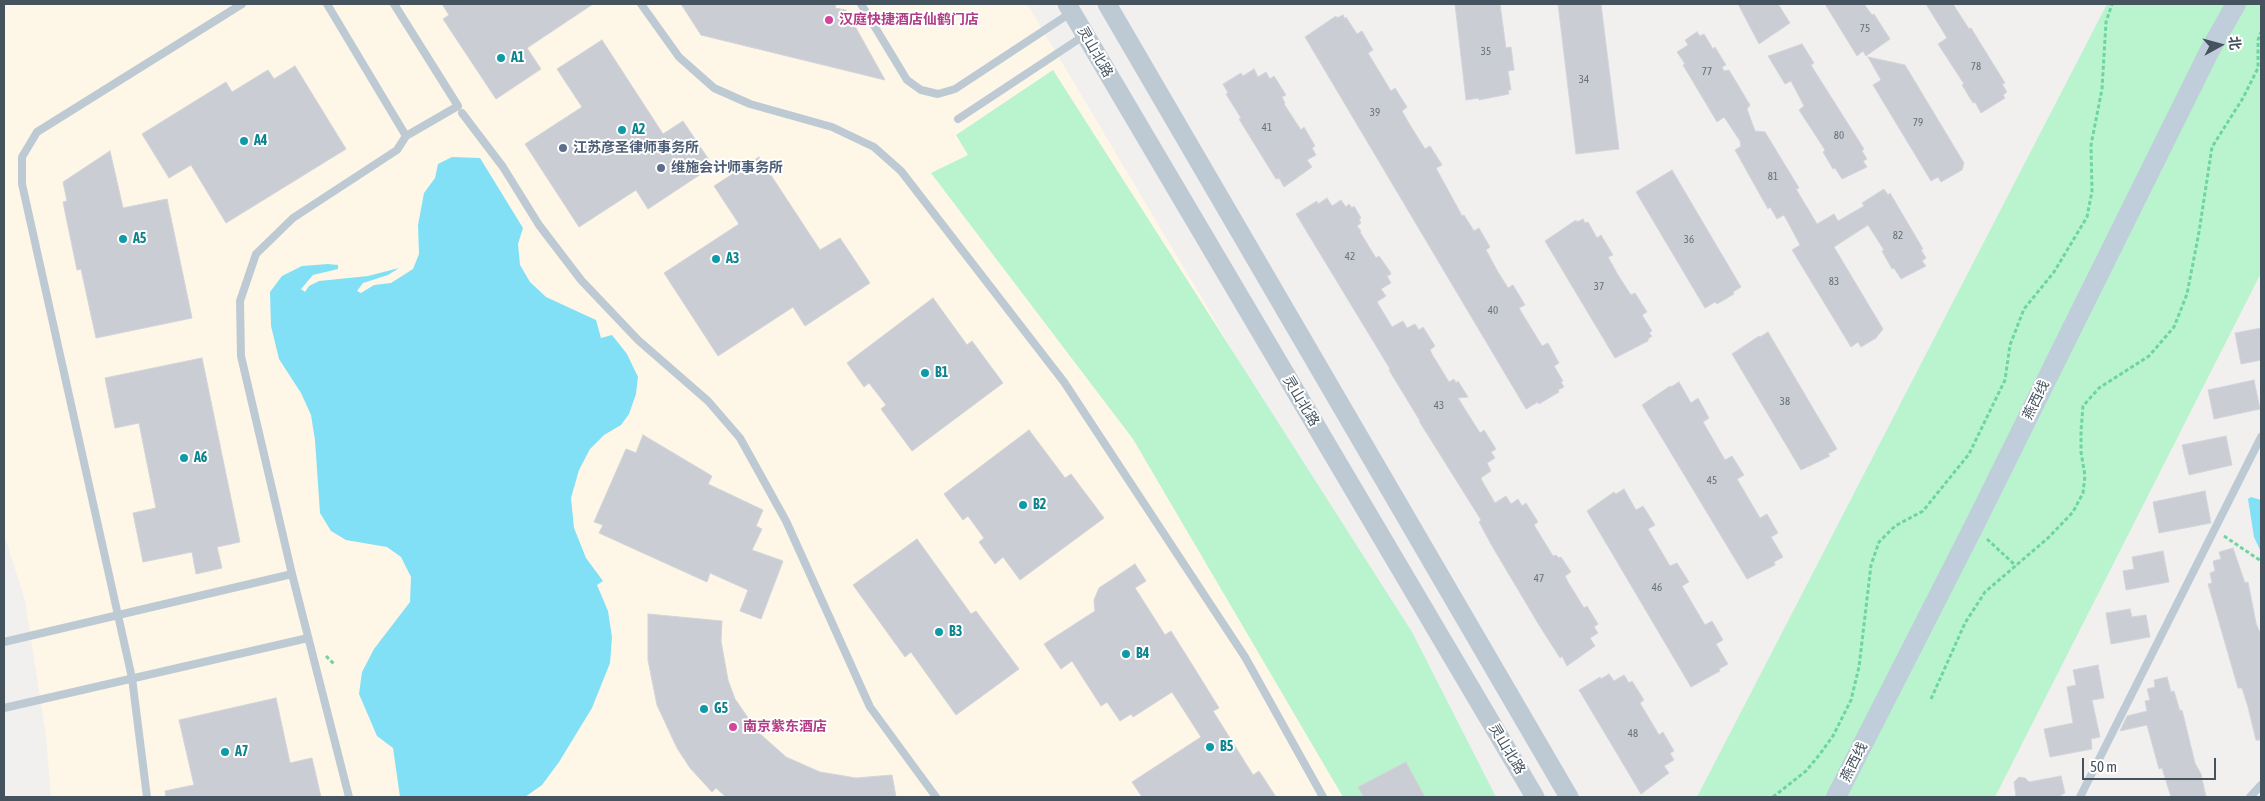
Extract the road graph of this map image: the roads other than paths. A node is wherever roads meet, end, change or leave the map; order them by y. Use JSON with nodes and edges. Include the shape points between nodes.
{"nodes":[{"id":1,"x":242,"y":4,"type":"edge"},
{"id":2,"x":327,"y":4,"type":"edge"},
{"id":3,"x":394,"y":4,"type":"edge"},
{"id":4,"x":641,"y":4,"type":"edge"},
{"id":5,"x":861,"y":4,"type":"edge"},
{"id":6,"x":1107,"y":4,"type":"edge"},
{"id":7,"x":2236,"y":4,"type":"edge"},
{"id":8,"x":1069,"y":8,"type":"edge"},
{"id":9,"x":1085,"y":35,"type":"junction"},
{"id":10,"x":462,"y":113,"type":"dead end"},
{"id":11,"x":958,"y":119,"type":"dead end"},
{"id":12,"x":406,"y":136,"type":"junction"},
{"id":13,"x":2261,"y":437,"type":"edge"},
{"id":14,"x":292,"y":574,"type":"junction"},
{"id":15,"x":118,"y":614,"type":"junction"},
{"id":16,"x":308,"y":638,"type":"junction"},
{"id":17,"x":4,"y":642,"type":"edge"},
{"id":18,"x":132,"y":678,"type":"junction"},
{"id":19,"x":4,"y":708,"type":"edge"},
{"id":20,"x":2261,"y":785,"type":"edge"},
{"id":21,"x":147,"y":797,"type":"edge"},
{"id":22,"x":349,"y":797,"type":"edge"},
{"id":23,"x":936,"y":797,"type":"edge"},
{"id":24,"x":1323,"y":797,"type":"edge"},
{"id":25,"x":1535,"y":797,"type":"edge"},
{"id":26,"x":1569,"y":797,"type":"edge"},
{"id":27,"x":1836,"y":797,"type":"edge"},
{"id":28,"x":2080,"y":797,"type":"edge"},
{"id":29,"x":2250,"y":797,"type":"edge"}],
"edges":[{"from":1,"to":15,"type":"lane","via":[[37,132],[22,157],[22,184]]},
{"from":2,"to":12,"type":"lane"},
{"from":3,"to":12,"type":"lane","via":[[458,106]]},
{"from":4,"to":24,"type":"lane","via":[[679,57],[714,88],[750,104],[832,127],[874,146],[901,171],[1064,382],[1245,656]]},
{"from":5,"to":8,"type":"lane","via":[[907,80],[921,90],[938,94],[955,89]]},
{"from":6,"to":26,"type":"street"},
{"from":7,"to":27,"type":"main road","name":"燕西线"},
{"from":8,"to":9,"type":"street","name":"灵山北路"},
{"from":9,"to":11,"type":"lane"},
{"from":9,"to":25,"type":"street","name":"灵山北路"},
{"from":10,"to":23,"type":"lane","via":[[504,167],[539,225],[581,280],[638,340],[708,401],[740,438],[786,521],[870,707]]},
{"from":12,"to":14,"type":"lane","via":[[397,150],[293,218],[268,242],[256,254],[240,301],[241,356]]},
{"from":13,"to":28,"type":"lane"},
{"from":14,"to":15,"type":"lane"},
{"from":14,"to":16,"type":"lane"},
{"from":15,"to":17,"type":"lane"},
{"from":15,"to":18,"type":"lane"},
{"from":16,"to":18,"type":"lane"},
{"from":16,"to":22,"type":"lane"},
{"from":18,"to":19,"type":"lane"},
{"from":18,"to":21,"type":"lane"},
{"from":20,"to":29,"type":"lane"}]}
